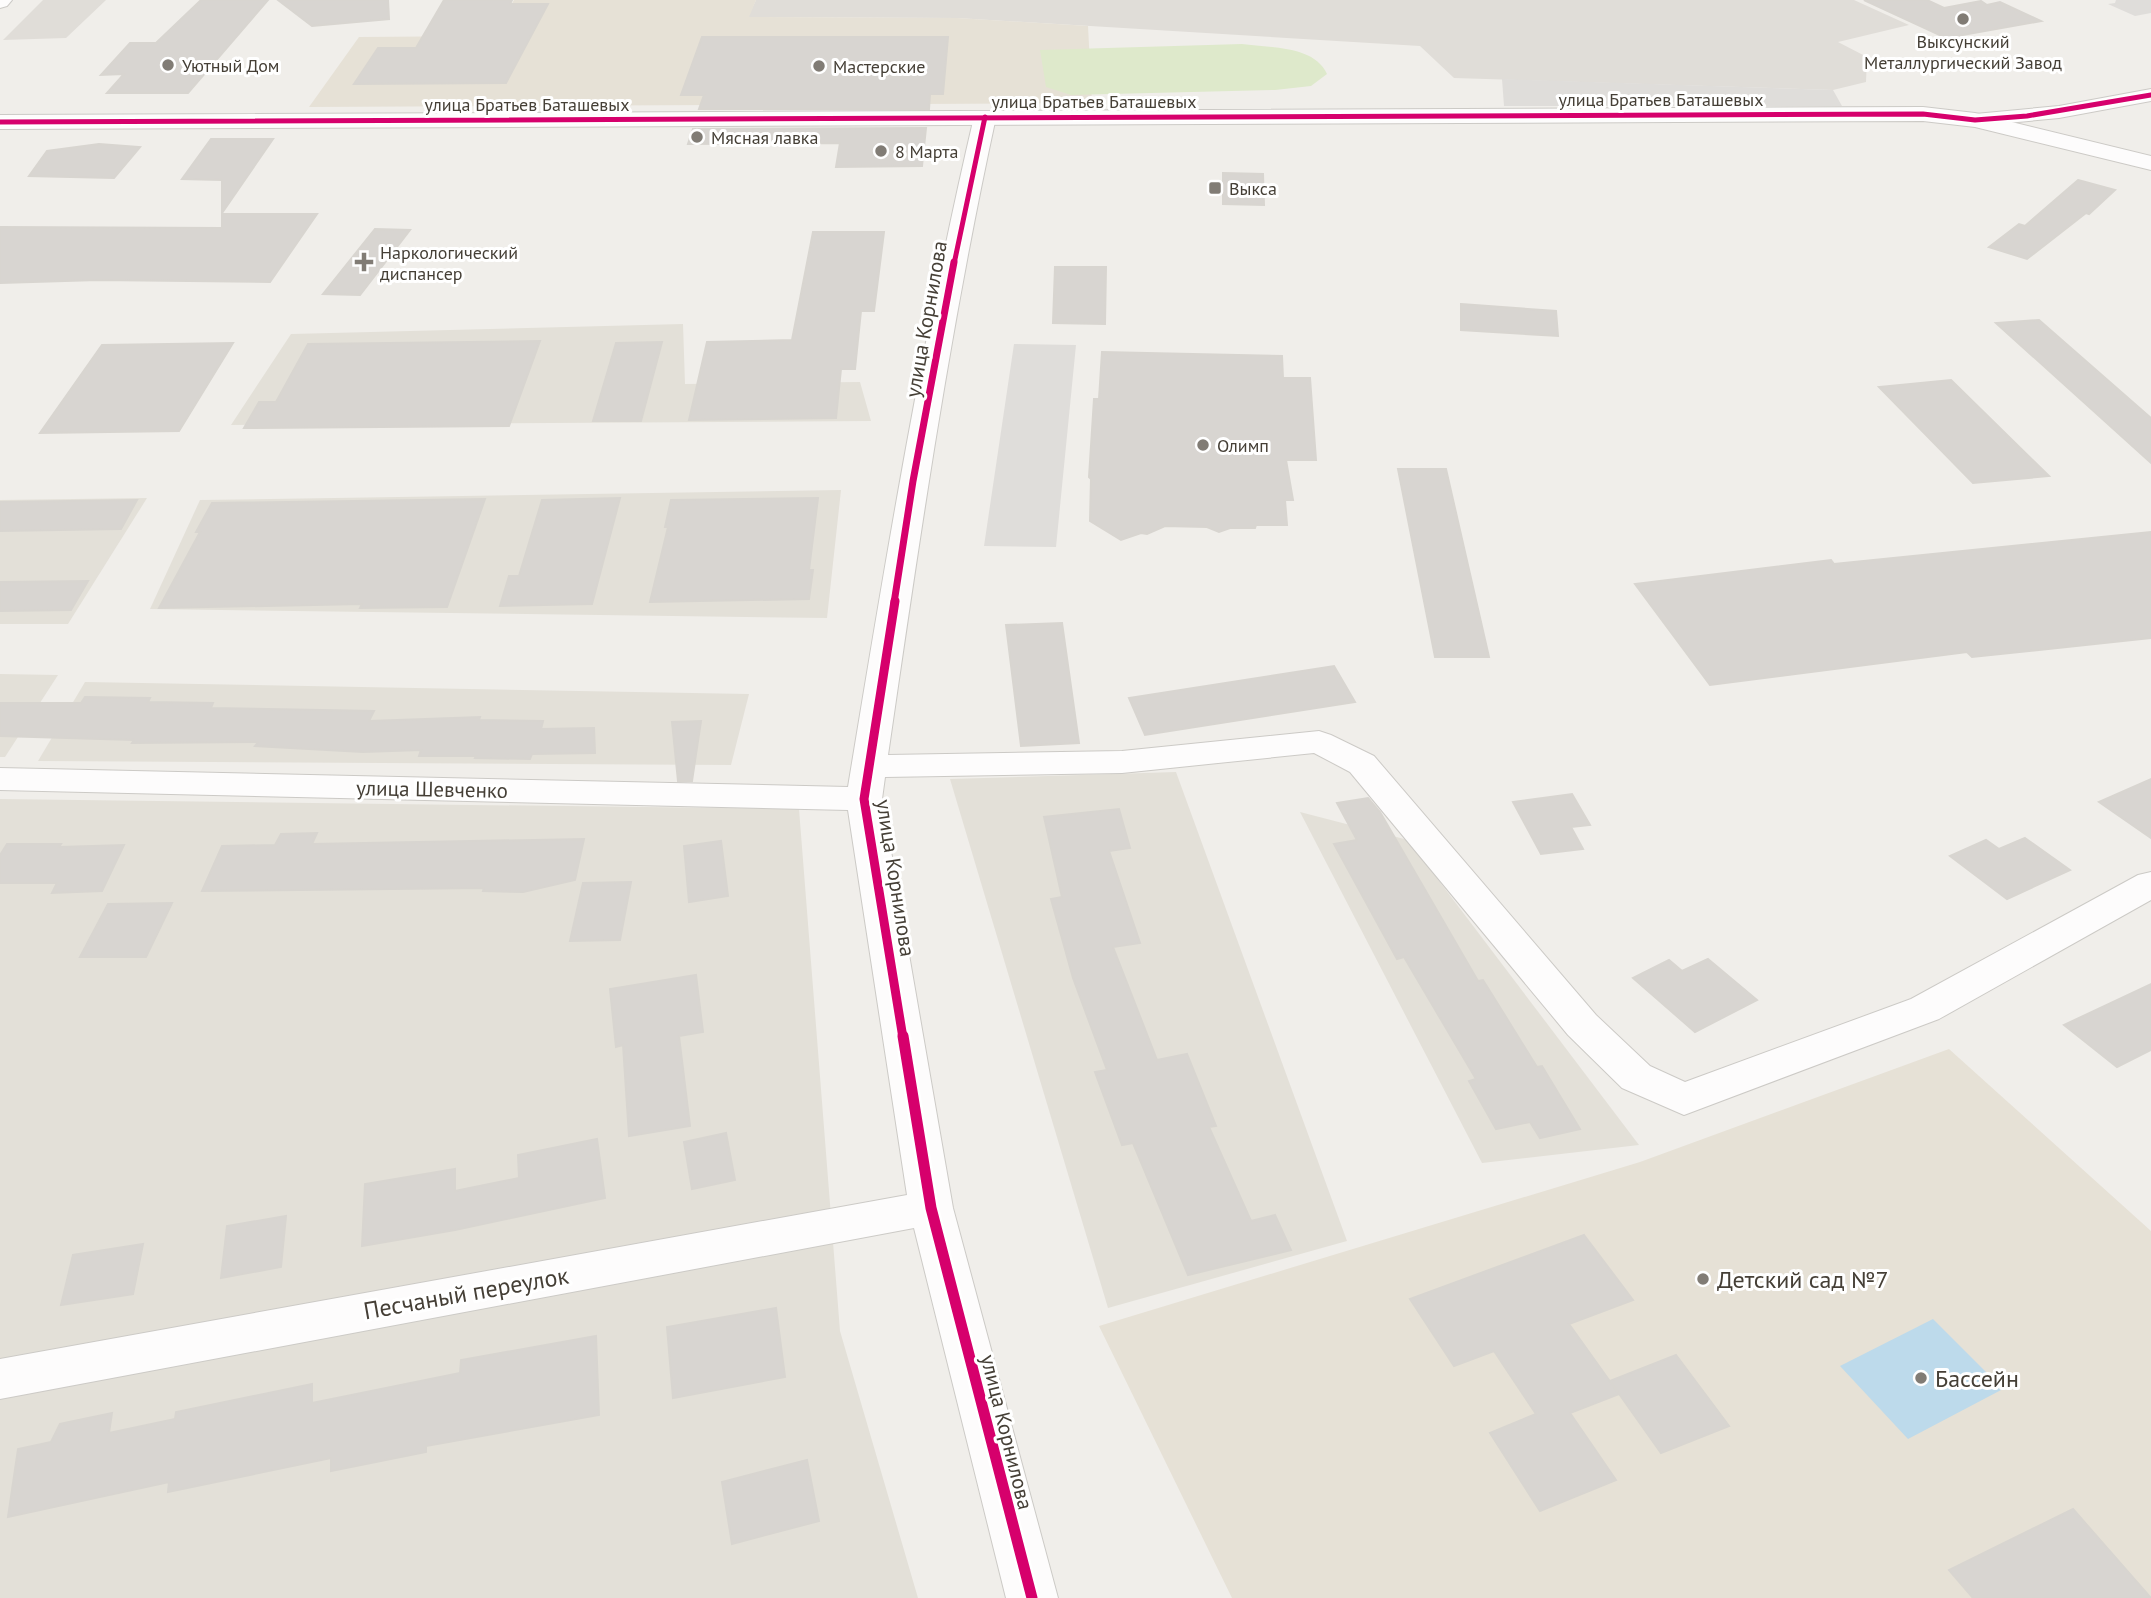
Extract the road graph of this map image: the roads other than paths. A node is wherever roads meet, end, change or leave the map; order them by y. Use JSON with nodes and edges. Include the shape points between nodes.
{"nodes":[{"id":1,"x":2151,"y":95,"type":"edge"},
{"id":2,"x":2059,"y":112,"type":"junction"},
{"id":3,"x":0,"y":114,"type":"edge"},
{"id":4,"x":985,"y":117,"type":"junction"},
{"id":5,"x":1975,"y":120,"type":"junction"},
{"id":6,"x":34,"y":121,"type":"junction"},
{"id":7,"x":0,"y":122,"type":"edge"},
{"id":8,"x":2051,"y":137,"type":"junction"},
{"id":9,"x":2151,"y":163,"type":"edge"},
{"id":10,"x":0,"y":779,"type":"edge"},
{"id":11,"x":867,"y":782,"type":"junction"},
{"id":12,"x":2151,"y":884,"type":"edge"},
{"id":13,"x":932,"y":1208,"type":"junction"},
{"id":14,"x":0,"y":1379,"type":"edge"},
{"id":15,"x":1032,"y":1598,"type":"edge"}],
"edges":[{"from":1,"to":2,"type":"street","name":"улица Братьев Баташевых"},
{"from":2,"to":5,"type":"street","name":"улица Братьев Баташевых"},
{"from":2,"to":8,"type":"street","via":[[2043,129]]},
{"from":3,"to":6,"type":"street","name":"улица Братьев Баташевых"},
{"from":4,"to":5,"type":"street","name":"улица Братьев Баташевых","via":[[1923,114]]},
{"from":4,"to":6,"type":"street","name":"улица Братьев Баташевых"},
{"from":4,"to":11,"type":"street","name":"улица Корнилова","via":[[914,481]]},
{"from":5,"to":8,"type":"street"},
{"from":6,"to":7,"type":"street","name":"улица Братьев Баташевых"},
{"from":8,"to":9,"type":"street"},
{"from":10,"to":11,"type":"street","name":"улица Шевченко"},
{"from":11,"to":12,"type":"street","name":"улица Шевченко","via":[[1319,742],[1362,764],[1582,1025],[1636,1077],[1684,1099],[1925,1009]]},
{"from":11,"to":13,"type":"street","name":"улица Корнилова"},
{"from":13,"to":14,"type":"street","name":"Песчаный переулок"},
{"from":13,"to":15,"type":"street","name":"улица Корнилова"}]}
